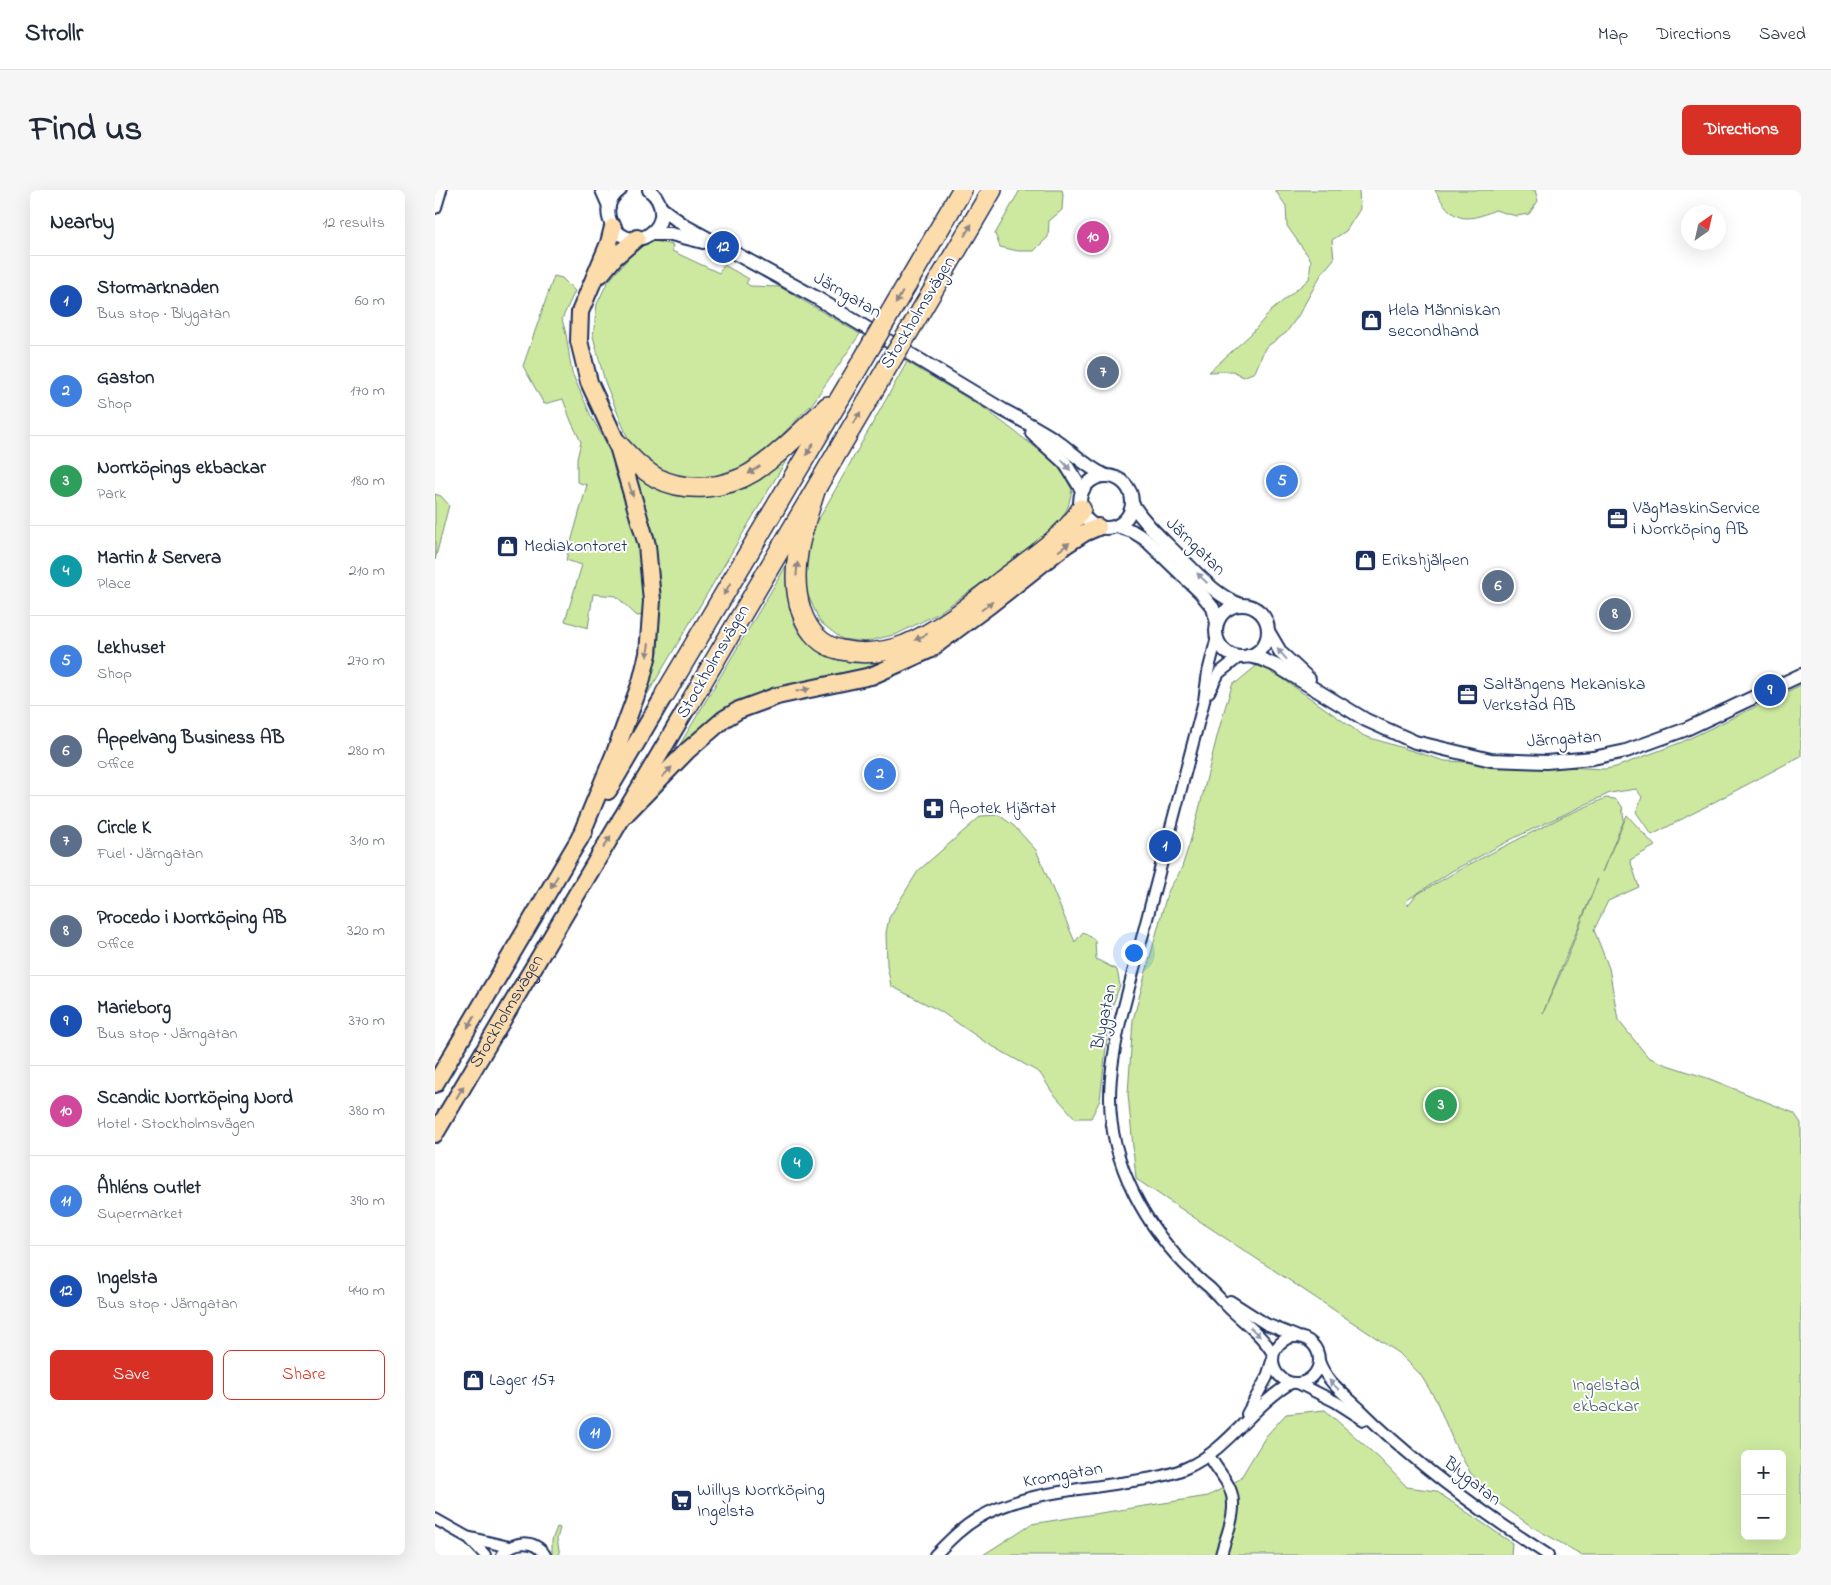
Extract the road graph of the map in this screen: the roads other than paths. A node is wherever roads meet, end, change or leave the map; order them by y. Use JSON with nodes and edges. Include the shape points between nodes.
{"nodes":[{"id":1,"x":439,"y":190,"type":"edge"},
{"id":2,"x":602,"y":190,"type":"edge"},
{"id":3,"x":621,"y":190,"type":"edge"},
{"id":4,"x":649,"y":190,"type":"edge"},
{"id":5,"x":962,"y":190,"type":"edge"},
{"id":6,"x":992,"y":190,"type":"edge"},
{"id":7,"x":435,"y":206,"type":"edge"},
{"id":8,"x":609,"y":206,"type":"junction"},
{"id":9,"x":661,"y":208,"type":"junction"},
{"id":10,"x":613,"y":227,"type":"junction"},
{"id":11,"x":643,"y":236,"type":"junction"},
{"id":12,"x":723,"y":247,"type":"junction"},
{"id":13,"x":593,"y":283,"type":"junction"},
{"id":14,"x":843,"y":392,"type":"junction"},
{"id":15,"x":1003,"y":410,"type":"junction"},
{"id":16,"x":617,"y":443,"type":"junction"},
{"id":17,"x":1104,"y":475,"type":"junction"},
{"id":18,"x":1082,"y":490,"type":"junction"},
{"id":19,"x":815,"y":491,"type":"junction"},
{"id":20,"x":1133,"y":505,"type":"junction"},
{"id":21,"x":1081,"y":509,"type":"junction"},
{"id":22,"x":1117,"y":526,"type":"junction"},
{"id":23,"x":1098,"y":527,"type":"junction"},
{"id":24,"x":1241,"y":605,"type":"junction"},
{"id":25,"x":1217,"y":623,"type":"junction"},
{"id":26,"x":1268,"y":631,"type":"junction"},
{"id":27,"x":1217,"y":637,"type":"junction"},
{"id":28,"x":1244,"y":657,"type":"junction"},
{"id":29,"x":1801,"y":675,"type":"edge"},
{"id":30,"x":665,"y":694,"type":"joint"},
{"id":31,"x":1327,"y":696,"type":"junction"},
{"id":32,"x":1204,"y":702,"type":"junction"},
{"id":33,"x":688,"y":706,"type":"joint"},
{"id":34,"x":621,"y":819,"type":"junction"},
{"id":35,"x":579,"y":840,"type":"junction"},
{"id":36,"x":435,"y":1084,"type":"edge"},
{"id":37,"x":435,"y":1134,"type":"edge"},
{"id":38,"x":1210,"y":1288,"type":"junction"},
{"id":39,"x":1296,"y":1336,"type":"junction"},
{"id":40,"x":1273,"y":1358,"type":"junction"},
{"id":41,"x":1319,"y":1362,"type":"junction"},
{"id":42,"x":1294,"y":1383,"type":"junction"},
{"id":43,"x":1242,"y":1424,"type":"junction"},
{"id":44,"x":1379,"y":1429,"type":"junction"},
{"id":45,"x":1209,"y":1455,"type":"junction"},
{"id":46,"x":435,"y":1519,"type":"edge"},
{"id":47,"x":467,"y":1537,"type":"junction"},
{"id":48,"x":505,"y":1551,"type":"edge"},
{"id":49,"x":485,"y":1555,"type":"edge"},
{"id":50,"x":545,"y":1555,"type":"edge"},
{"id":51,"x":935,"y":1555,"type":"edge"},
{"id":52,"x":1221,"y":1555,"type":"edge"},
{"id":53,"x":1548,"y":1555,"type":"edge"}],
"edges":[{"from":1,"to":7,"type":"street"},
{"from":2,"to":8,"type":"street"},
{"from":3,"to":8,"type":"street"},
{"from":4,"to":9,"type":"street","name":"Järngatan"},
{"from":5,"to":14,"type":"highway","name":"Stockholmsvägen","one_way":true,"bridge":true},
{"from":19,"to":6,"type":"highway","name":"Stockholmsvägen","one_way":true,"bridge":true},
{"from":8,"to":10,"type":"street"},
{"from":9,"to":11,"type":"street","via":[[659,223]]},
{"from":9,"to":12,"type":"street","name":"Järngatan","via":[[678,222]]},
{"from":10,"to":11,"type":"street","via":[[626,237]]},
{"from":10,"to":13,"type":"highway"},
{"from":11,"to":12,"type":"street","name":"Järngatan","via":[[671,234]]},
{"from":11,"to":13,"type":"highway","via":[[615,257]]},
{"from":12,"to":15,"type":"street","name":"Järngatan","via":[[815,297]]},
{"from":13,"to":16,"type":"highway","via":[[580,312],[579,340],[589,382]]},
{"from":14,"to":16,"type":"highway","one_way":true,"via":[[751,473],[719,484],[699,488],[658,479],[640,467]]},
{"from":14,"to":30,"type":"highway","name":"Stockholmsvägen","one_way":true},
{"from":15,"to":17,"type":"street","name":"Järngatan","via":[[1034,426]]},
{"from":15,"to":18,"type":"street","name":"Järngatan","one_way":true,"via":[[1058,455]]},
{"from":16,"to":35,"type":"highway","one_way":true,"via":[[647,545],[653,601],[648,654],[616,750]]},
{"from":17,"to":18,"type":"street","via":[[1091,480]]},
{"from":17,"to":20,"type":"street","via":[[1124,482],[1131,492]]},
{"from":18,"to":21,"type":"street"},
{"from":21,"to":19,"type":"highway","one_way":true,"via":[[1067,528],[926,635],[883,651],[854,653],[820,641],[803,617],[796,578],[798,552]]},
{"from":19,"to":33,"type":"highway","name":"Stockholmsvägen"},
{"from":20,"to":22,"type":"street","via":[[1125,521]]},
{"from":24,"to":20,"type":"street","name":"Järngatan","one_way":true,"via":[[1211,587],[1148,525]]},
{"from":21,"to":23,"type":"street","via":[[1087,520]]},
{"from":22,"to":23,"type":"street"},
{"from":22,"to":25,"type":"street","name":"Järngatan","via":[[1145,539],[1189,580],[1213,608]]},
{"from":34,"to":23,"type":"highway","one_way":true,"via":[[723,719],[777,696],[871,676],[929,650],[1067,544]]},
{"from":24,"to":25,"type":"street","via":[[1226,610]]},
{"from":24,"to":26,"type":"street","via":[[1259,612],[1267,623]]},
{"from":25,"to":27,"type":"street"},
{"from":26,"to":28,"type":"street","via":[[1262,647]]},
{"from":31,"to":26,"type":"street","name":"Järngatan","one_way":true,"via":[[1281,653]]},
{"from":27,"to":28,"type":"street","via":[[1229,654]]},
{"from":27,"to":32,"type":"street","name":"Blygatan"},
{"from":28,"to":31,"type":"street","name":"Järngatan","via":[[1275,665]]},
{"from":28,"to":32,"type":"street","name":"Blygatan","via":[[1219,672]]},
{"from":29,"to":31,"type":"street","name":"Järngatan","via":[[1684,730],[1626,751],[1546,762],[1491,760],[1415,742],[1366,720]]},
{"from":30,"to":35,"type":"highway","name":"Stockholmsvägen"},
{"from":32,"to":38,"type":"street","name":"Blygatan","via":[[1120,1022],[1110,1099],[1114,1137],[1140,1206],[1178,1258]]},
{"from":33,"to":34,"type":"highway","name":"Stockholmsvägen"},
{"from":37,"to":34,"type":"highway","name":"Stockholmsvägen","one_way":true},
{"from":35,"to":36,"type":"highway","name":"Stockholmsvägen","one_way":true},
{"from":38,"to":39,"type":"street","name":"Blygatan","via":[[1266,1324]]},
{"from":38,"to":40,"type":"street","name":"Blygatan","one_way":true,"via":[[1261,1337]]},
{"from":39,"to":40,"type":"street","via":[[1281,1341]]},
{"from":39,"to":41,"type":"street","via":[[1315,1347]]},
{"from":40,"to":42,"type":"street","via":[[1278,1375]]},
{"from":40,"to":43,"type":"street","name":"Kromgatan"},
{"from":41,"to":42,"type":"street","via":[[1314,1374]]},
{"from":44,"to":41,"type":"street","name":"Blygatan","one_way":true,"via":[[1326,1377]]},
{"from":42,"to":43,"type":"street","name":"Kromgatan","via":[[1279,1390]]},
{"from":42,"to":44,"type":"street","name":"Blygatan","via":[[1336,1402]]},
{"from":43,"to":45,"type":"street","name":"Kromgatan"},
{"from":44,"to":53,"type":"street","name":"Blygatan","via":[[1496,1522]]},
{"from":45,"to":51,"type":"street","name":"Kromgatan","via":[[1185,1469],[1170,1473],[1033,1496],[1015,1502],[976,1519]]},
{"from":45,"to":52,"type":"street","via":[[1233,1498],[1231,1520]]},
{"from":46,"to":47,"type":"street"},
{"from":47,"to":48,"type":"street"},
{"from":47,"to":49,"type":"street"},
{"from":48,"to":50,"type":"street","via":[[516,1544],[528,1543]]}]}
